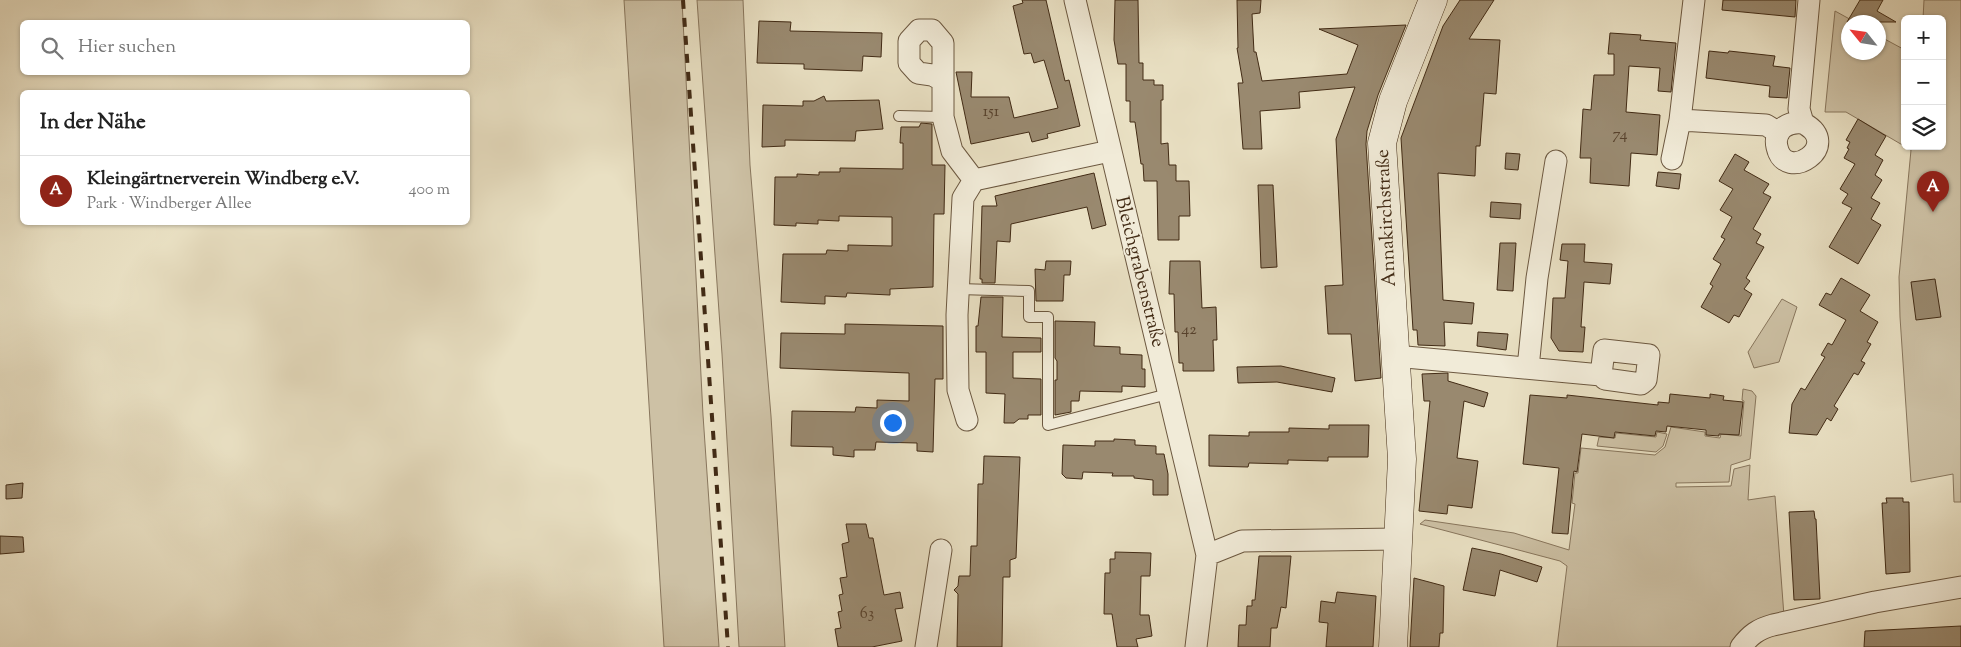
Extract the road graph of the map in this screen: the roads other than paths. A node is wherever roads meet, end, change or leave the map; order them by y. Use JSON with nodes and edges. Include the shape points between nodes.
{"nodes":[{"id":1,"x":1075,"y":0,"type":"edge"},
{"id":2,"x":1433,"y":0,"type":"edge"},
{"id":3,"x":1694,"y":0,"type":"edge"},
{"id":4,"x":1809,"y":0,"type":"edge"},
{"id":5,"x":942,"y":80,"type":"dead end"},
{"id":6,"x":899,"y":116,"type":"dead end"},
{"id":7,"x":943,"y":117,"type":"junction"},
{"id":8,"x":1680,"y":120,"type":"junction"},
{"id":9,"x":1803,"y":122,"type":"junction"},
{"id":10,"x":1778,"y":132,"type":"junction"},
{"id":11,"x":1110,"y":151,"type":"junction"},
{"id":12,"x":1672,"y":159,"type":"dead end"},
{"id":13,"x":1556,"y":161,"type":"dead end"},
{"id":14,"x":974,"y":180,"type":"junction"},
{"id":15,"x":959,"y":289,"type":"junction"},
{"id":16,"x":1395,"y":356,"type":"junction"},
{"id":17,"x":1528,"y":368,"type":"junction"},
{"id":18,"x":1601,"y":375,"type":"dead end"},
{"id":19,"x":1168,"y":394,"type":"junction"},
{"id":20,"x":967,"y":420,"type":"dead end"},
{"id":21,"x":1398,"y":538,"type":"junction"},
{"id":22,"x":940,"y":550,"type":"dead end"},
{"id":23,"x":1207,"y":555,"type":"junction"},
{"id":24,"x":1961,"y":586,"type":"edge"},
{"id":25,"x":926,"y":647,"type":"edge"},
{"id":26,"x":1196,"y":647,"type":"edge"},
{"id":27,"x":1393,"y":647,"type":"edge"},
{"id":28,"x":1741,"y":647,"type":"edge"}],
"edges":[{"from":1,"to":11,"type":"street","name":"Bleichgrabenstraße"},
{"from":2,"to":16,"type":"street","name":"Annakirchstraße","via":[[1393,101],[1382,143]]},
{"from":3,"to":8,"type":"street"},
{"from":4,"to":9,"type":"street","via":[[1799,109]]},
{"from":5,"to":7,"type":"street"},
{"from":6,"to":7,"type":"lane"},
{"from":7,"to":14,"type":"street","via":[[952,151]]},
{"from":8,"to":10,"type":"street","via":[[1766,125]]},
{"from":8,"to":12,"type":"street"},
{"from":9,"to":10,"type":"street","via":[[1785,125]]},
{"from":9,"to":10,"type":"street","via":[[1810,126],[1817,140],[1813,156],[1806,161],[1789,162],[1782,157],[1777,150]]},
{"from":11,"to":14,"type":"street"},
{"from":11,"to":19,"type":"street","name":"Bleichgrabenstraße"},
{"from":13,"to":17,"type":"street","via":[[1537,278]]},
{"from":14,"to":15,"type":"street","via":[[963,198]]},
{"from":15,"to":19,"type":"lane","via":[[1029,291],[1029,317],[1048,317],[1048,426]]},
{"from":15,"to":20,"type":"street","via":[[958,390]]},
{"from":16,"to":17,"type":"street"},
{"from":16,"to":21,"type":"street","name":"Annakirchstraße","via":[[1402,458]]},
{"from":17,"to":18,"type":"street"},
{"from":19,"to":23,"type":"street","name":"Bleichgrabenstraße"},
{"from":21,"to":23,"type":"street","via":[[1242,541]]},
{"from":21,"to":27,"type":"street","name":"Annakirchstraße"},
{"from":22,"to":25,"type":"street"},
{"from":23,"to":26,"type":"street","name":"Bleichgrabenstraße"},
{"from":24,"to":28,"type":"street","via":[[1758,629]]}]}
